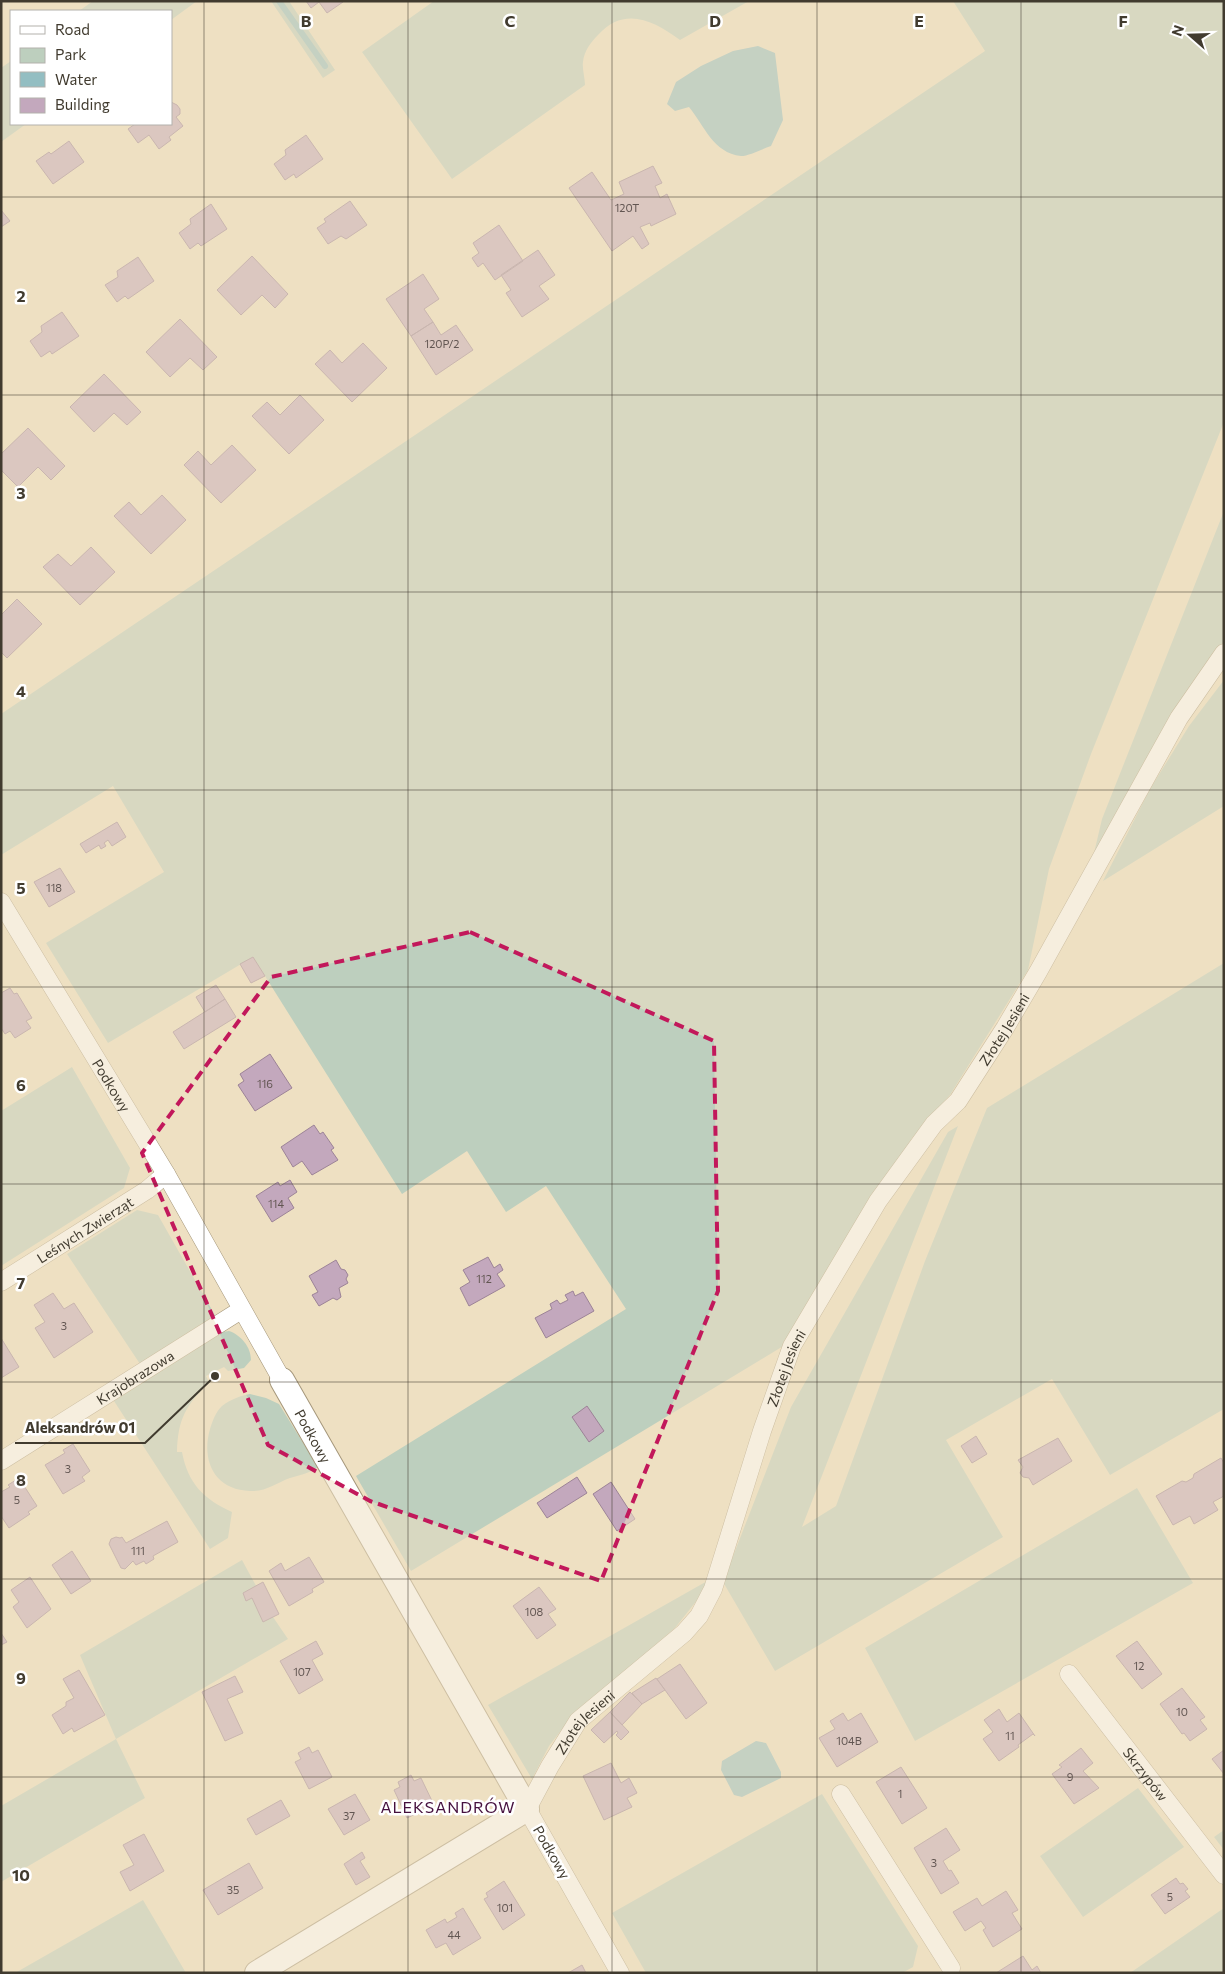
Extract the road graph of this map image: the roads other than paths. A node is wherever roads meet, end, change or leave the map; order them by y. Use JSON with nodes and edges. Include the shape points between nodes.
{"nodes":[{"id":1,"x":1224,"y":653,"type":"edge"},
{"id":2,"x":1,"y":902,"type":"edge"},
{"id":3,"x":166,"y":1174,"type":"junction"},
{"id":4,"x":1,"y":1282,"type":"edge"},
{"id":5,"x":241,"y":1310,"type":"junction"},
{"id":6,"x":282,"y":1380,"type":"joint"},
{"id":7,"x":1,"y":1461,"type":"edge"},
{"id":8,"x":1069,"y":1674,"type":"dead end"},
{"id":9,"x":841,"y":1794,"type":"dead end"},
{"id":10,"x":527,"y":1809,"type":"junction"},
{"id":11,"x":1224,"y":1875,"type":"edge"},
{"id":12,"x":949,"y":1971,"type":"edge"},
{"id":13,"x":257,"y":1973,"type":"edge"},
{"id":14,"x":620,"y":1973,"type":"edge"}],
"edges":[{"from":1,"to":10,"type":"street","name":"Złotej Jesieni","via":[[1179,718],[1005,1028],[958,1101],[934,1124],[878,1201],[792,1346],[713,1589],[699,1616],[684,1633],[578,1721]]},
{"from":2,"to":3,"type":"street","name":"Podkowy"},
{"from":3,"to":4,"type":"street","name":"Leśnych Zwierząt","via":[[147,1190]]},
{"from":3,"to":5,"type":"street","name":"Podkowy"},
{"from":5,"to":6,"type":"street","name":"Podkowy"},
{"from":5,"to":7,"type":"street","name":"Krajobrazowa"},
{"from":6,"to":10,"type":"street","name":"Podkowy"},
{"from":8,"to":11,"type":"street","name":"Skrzypów"},
{"from":9,"to":12,"type":"street"},
{"from":10,"to":13,"type":"street"},
{"from":10,"to":14,"type":"street","name":"Podkowy"}]}
